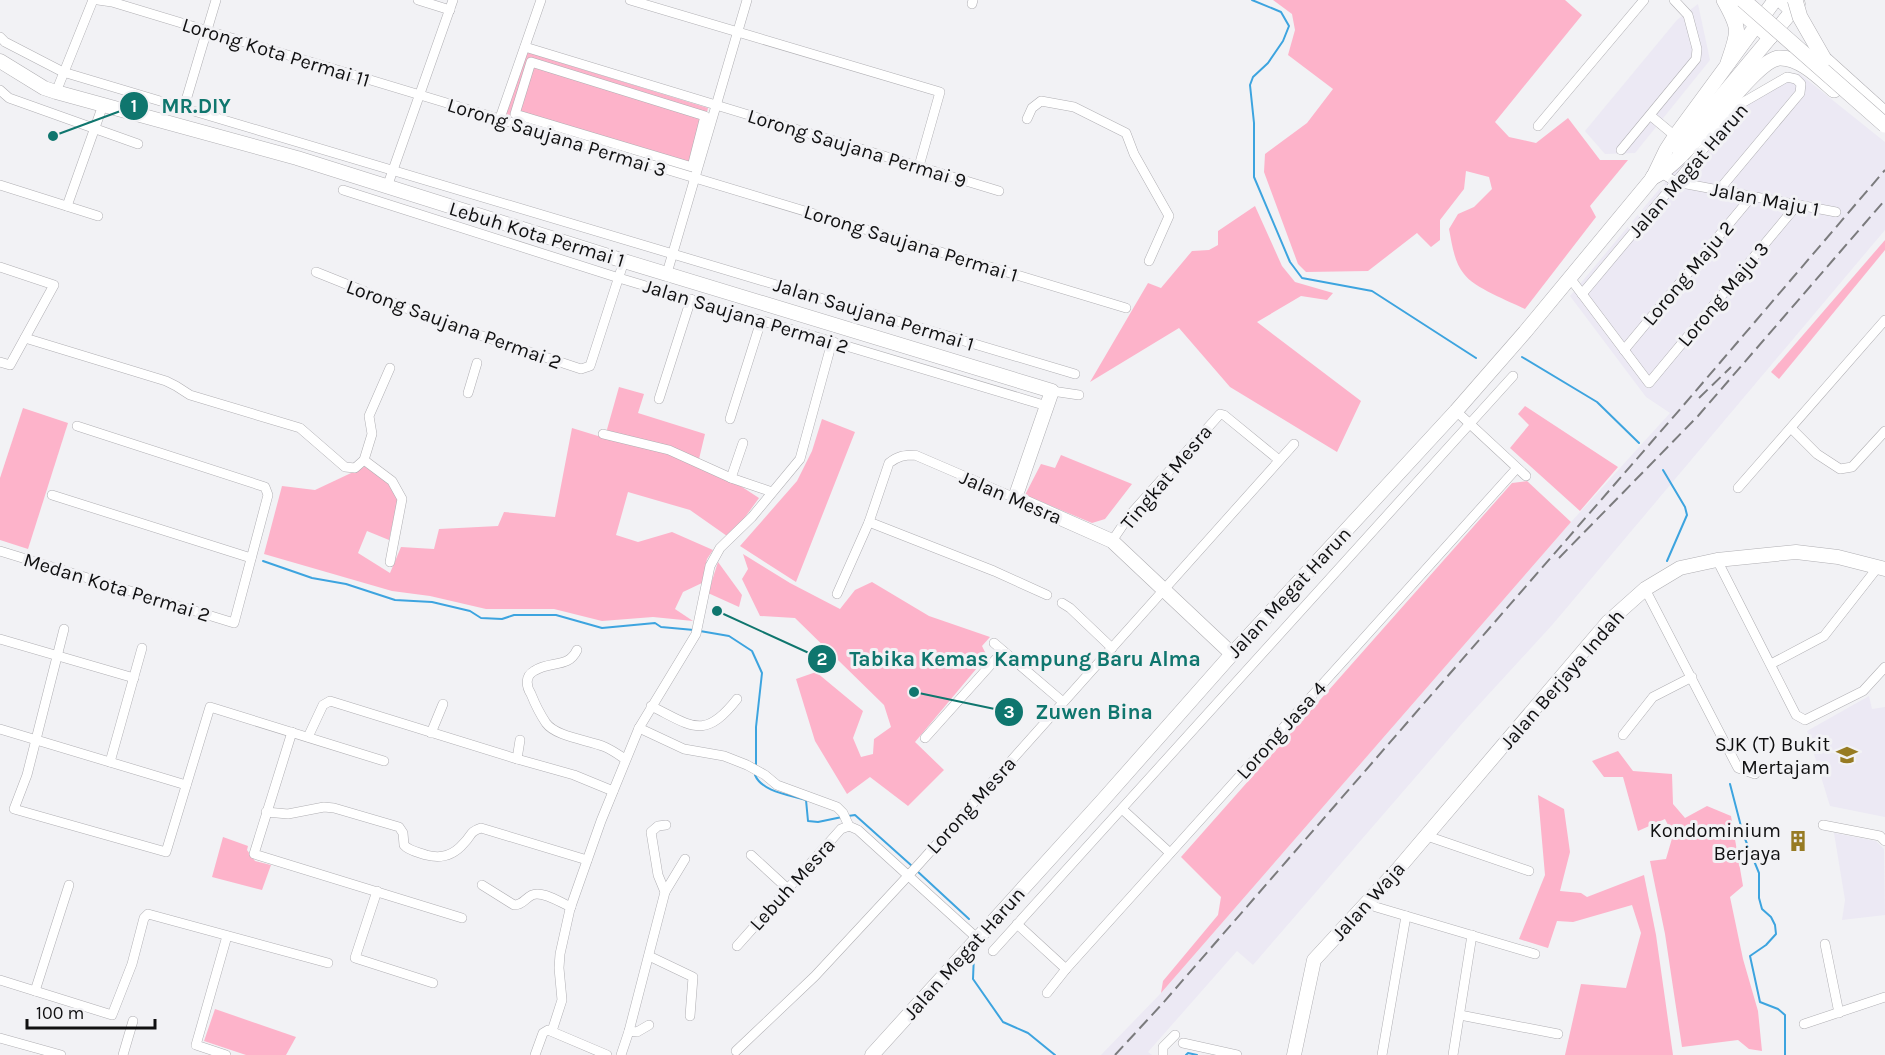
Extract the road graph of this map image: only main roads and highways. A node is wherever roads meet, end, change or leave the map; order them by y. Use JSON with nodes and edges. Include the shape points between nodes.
{"nodes":[{"id":1,"x":1726,"y":0,"type":"edge"},
{"id":2,"x":1743,"y":0,"type":"edge"},
{"id":3,"x":1757,"y":0,"type":"edge"},
{"id":4,"x":1793,"y":3,"type":"edge"},
{"id":5,"x":1770,"y":37,"type":"road end"},
{"id":6,"x":1824,"y":59,"type":"junction"},
{"id":7,"x":1728,"y":63,"type":"road end"},
{"id":8,"x":1885,"y":114,"type":"edge"},
{"id":9,"x":1885,"y":125,"type":"edge"},
{"id":10,"x":1885,"y":132,"type":"edge"},
{"id":11,"x":1657,"y":175,"type":"road end"}],
"edges":[{"from":1,"to":5,"type":"main road"},
{"from":1,"to":7,"type":"main road","via":[[1737,33]]},
{"from":2,"to":9,"type":"main road","bridge":true},
{"from":3,"to":6,"type":"main road"},
{"from":4,"to":6,"type":"main road","bridge":true},
{"from":6,"to":8,"type":"main road"},
{"from":10,"to":11,"type":"main road","via":[[1805,67],[1780,58],[1759,68],[1681,155]]}]}
